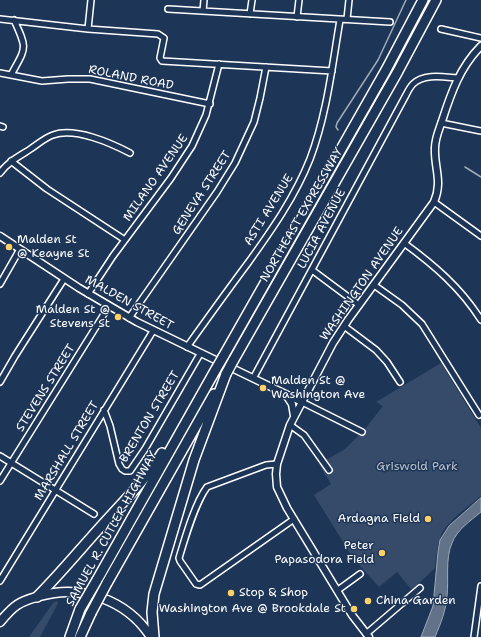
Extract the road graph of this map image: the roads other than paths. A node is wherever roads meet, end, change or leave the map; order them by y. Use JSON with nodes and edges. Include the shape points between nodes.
{"nodes":[{"id":1,"x":91,"y":0,"type":"edge"},
{"id":2,"x":204,"y":0,"type":"edge"},
{"id":3,"x":252,"y":0,"type":"edge"},
{"id":4,"x":299,"y":0,"type":"edge"},
{"id":5,"x":349,"y":0,"type":"edge"},
{"id":6,"x":423,"y":0,"type":"edge"},
{"id":7,"x":436,"y":0,"type":"edge"},
{"id":8,"x":168,"y":9,"type":"dead end"},
{"id":9,"x":203,"y":11,"type":"junction"},
{"id":10,"x":250,"y":14,"type":"junction"},
{"id":11,"x":297,"y":17,"type":"junction"},
{"id":12,"x":0,"y":19,"type":"edge"},
{"id":13,"x":347,"y":19,"type":"junction"},
{"id":14,"x":14,"y":20,"type":"junction"},
{"id":15,"x":340,"y":20,"type":"junction"},
{"id":16,"x":390,"y":22,"type":"dead end"},
{"id":17,"x":88,"y":29,"type":"junction"},
{"id":18,"x":441,"y":29,"type":"dead end"},
{"id":19,"x":481,"y":38,"type":"edge"},
{"id":20,"x":481,"y":46,"type":"edge"},
{"id":21,"x":219,"y":64,"type":"junction"},
{"id":22,"x":266,"y":66,"type":"junction"},
{"id":23,"x":332,"y":71,"type":"junction"},
{"id":24,"x":0,"y":73,"type":"edge"},
{"id":25,"x":11,"y":75,"type":"junction"},
{"id":26,"x":457,"y":78,"type":"junction"},
{"id":27,"x":210,"y":104,"type":"junction"},
{"id":28,"x":441,"y":123,"type":"junction"},
{"id":29,"x":481,"y":132,"type":"edge"},
{"id":30,"x":130,"y":153,"type":"dead end"},
{"id":31,"x":11,"y":161,"type":"junction"},
{"id":32,"x":0,"y":173,"type":"edge"},
{"id":33,"x":434,"y":202,"type":"junction"},
{"id":34,"x":0,"y":236,"type":"edge"},
{"id":35,"x":481,"y":236,"type":"edge"},
{"id":36,"x":125,"y":240,"type":"junction"},
{"id":37,"x":404,"y":244,"type":"junction"},
{"id":38,"x":20,"y":249,"type":"junction"},
{"id":39,"x":312,"y":270,"type":"junction"},
{"id":40,"x":64,"y":279,"type":"junction"},
{"id":41,"x":0,"y":284,"type":"edge"},
{"id":42,"x":374,"y":285,"type":"junction"},
{"id":43,"x":88,"y":294,"type":"junction"},
{"id":44,"x":359,"y":305,"type":"junction"},
{"id":45,"x":108,"y":306,"type":"junction"},
{"id":46,"x":129,"y":318,"type":"junction"},
{"id":47,"x":481,"y":320,"type":"edge"},
{"id":48,"x":344,"y":326,"type":"junction"},
{"id":49,"x":153,"y":331,"type":"junction"},
{"id":50,"x":187,"y":347,"type":"junction"},
{"id":51,"x":200,"y":354,"type":"junction"},
{"id":52,"x":226,"y":374,"type":"junction"},
{"id":53,"x":254,"y":377,"type":"junction"},
{"id":54,"x":0,"y":382,"type":"edge"},
{"id":55,"x":400,"y":382,"type":"dead end"},
{"id":56,"x":283,"y":393,"type":"junction"},
{"id":57,"x":302,"y":402,"type":"junction"},
{"id":58,"x":104,"y":410,"type":"junction"},
{"id":59,"x":479,"y":415,"type":"dead end"},
{"id":60,"x":293,"y":418,"type":"junction"},
{"id":61,"x":290,"y":425,"type":"junction"},
{"id":62,"x":362,"y":432,"type":"dead end"},
{"id":63,"x":179,"y":435,"type":"junction"},
{"id":64,"x":187,"y":441,"type":"joint"},
{"id":65,"x":0,"y":456,"type":"edge"},
{"id":66,"x":11,"y":463,"type":"junction"},
{"id":67,"x":276,"y":464,"type":"junction"},
{"id":68,"x":329,"y":470,"type":"dead end"},
{"id":69,"x":0,"y":482,"type":"edge"},
{"id":70,"x":56,"y":489,"type":"junction"},
{"id":71,"x":94,"y":514,"type":"dead end"},
{"id":72,"x":294,"y":519,"type":"junction"},
{"id":73,"x":360,"y":574,"type":"dead end"},
{"id":74,"x":0,"y":581,"type":"edge"},
{"id":75,"x":481,"y":586,"type":"edge"},
{"id":76,"x":420,"y":588,"type":"dead end"},
{"id":77,"x":338,"y":590,"type":"junction"},
{"id":78,"x":37,"y":597,"type":"junction"},
{"id":79,"x":17,"y":605,"type":"junction"},
{"id":80,"x":0,"y":616,"type":"edge"},
{"id":81,"x":0,"y":622,"type":"edge"},
{"id":82,"x":368,"y":635,"type":"edge"},
{"id":83,"x":70,"y":637,"type":"edge"},
{"id":84,"x":80,"y":637,"type":"edge"},
{"id":85,"x":151,"y":637,"type":"edge"},
{"id":86,"x":154,"y":637,"type":"edge"},
{"id":87,"x":474,"y":637,"type":"edge"}],
"edges":[{"from":1,"to":17,"type":"street"},
{"from":2,"to":9,"type":"street"},
{"from":3,"to":10,"type":"street"},
{"from":4,"to":11,"type":"street"},
{"from":5,"to":13,"type":"street"},
{"from":6,"to":63,"type":"highway","name":"NORTHEAST EXPRESSWAY","bridge":true},
{"from":7,"to":52,"type":"highway","name":"NORTHEAST EXPRESSWAY","bridge":true},
{"from":8,"to":9,"type":"street"},
{"from":9,"to":10,"type":"street"},
{"from":10,"to":11,"type":"street"},
{"from":11,"to":15,"type":"street"},
{"from":12,"to":14,"type":"street"},
{"from":13,"to":15,"type":"street"},
{"from":13,"to":16,"type":"street"},
{"from":14,"to":17,"type":"street"},
{"from":14,"to":25,"type":"street","via":[[22,36],[24,48]]},
{"from":15,"to":23,"type":"street","name":"ASTI AVENUE"},
{"from":17,"to":21,"type":"street","via":[[160,35],[164,38],[161,60]]},
{"from":18,"to":19,"type":"street"},
{"from":20,"to":26,"type":"street","name":"WASHINGTON AVENUE"},
{"from":21,"to":22,"type":"street"},
{"from":21,"to":27,"type":"street","name":"MILANO AVENUE"},
{"from":22,"to":23,"type":"street"},
{"from":22,"to":46,"type":"street","name":"GENEVA STREET","via":[[254,122],[235,163]]},
{"from":23,"to":50,"type":"street","name":"ASTI AVENUE","via":[[317,138],[307,167],[292,196],[270,232]]},
{"from":24,"to":25,"type":"street","name":"ROLAND ROAD"},
{"from":25,"to":27,"type":"street","name":"ROLAND ROAD","via":[[42,81],[90,78]]},
{"from":26,"to":28,"type":"street","name":"WASHINGTON AVENUE"},
{"from":26,"to":39,"type":"street","name":"LUCIA AVENUE","via":[[426,78],[412,85]]},
{"from":27,"to":36,"type":"street","name":"MILANO AVENUE","via":[[202,127],[189,151]]},
{"from":28,"to":29,"type":"street"},
{"from":28,"to":33,"type":"street","name":"WASHINGTON AVENUE","via":[[435,147],[439,185]]},
{"from":30,"to":31,"type":"street","via":[[104,140],[63,133],[53,135]]},
{"from":31,"to":32,"type":"street"},
{"from":31,"to":36,"type":"street","via":[[47,189]]},
{"from":33,"to":35,"type":"street"},
{"from":33,"to":37,"type":"street","name":"WASHINGTON AVENUE"},
{"from":34,"to":38,"type":"street","name":"MALDEN STREET"},
{"from":36,"to":43,"type":"street","name":"MILANO AVENUE"},
{"from":37,"to":42,"type":"street","name":"WASHINGTON AVENUE"},
{"from":37,"to":47,"type":"street","via":[[449,280]]},
{"from":38,"to":40,"type":"street","name":"MALDEN STREET"},
{"from":38,"to":41,"type":"street"},
{"from":39,"to":44,"type":"street"},
{"from":39,"to":53,"type":"street","name":"LUCIA AVENUE"},
{"from":40,"to":43,"type":"street","name":"MALDEN STREET"},
{"from":40,"to":54,"type":"street"},
{"from":42,"to":44,"type":"street","name":"WASHINGTON AVENUE"},
{"from":42,"to":59,"type":"street","via":[[402,305],[422,324]]},
{"from":43,"to":45,"type":"street","name":"MALDEN STREET"},
{"from":44,"to":48,"type":"street","name":"WASHINGTON AVENUE"},
{"from":45,"to":46,"type":"street","name":"MALDEN STREET"},
{"from":45,"to":66,"type":"street","name":"STEVENS STREET"},
{"from":46,"to":49,"type":"street","name":"MALDEN STREET"},
{"from":48,"to":55,"type":"street","via":[[376,350]]},
{"from":48,"to":57,"type":"street","name":"WASHINGTON AVENUE"},
{"from":49,"to":50,"type":"street","name":"MALDEN STREET"},
{"from":49,"to":58,"type":"street","name":"MARSHALL STREET"},
{"from":50,"to":51,"type":"street","name":"MALDEN STREET"},
{"from":51,"to":53,"type":"street","name":"MALDEN STREET"},
{"from":51,"to":58,"type":"street","name":"BRENTON STREET","via":[[130,471],[125,471],[120,466]]},
{"from":52,"to":64,"type":"highway","name":"NORTHEAST EXPRESSWAY"},
{"from":52,"to":86,"type":"highway","via":[[194,460],[154,594]]},
{"from":53,"to":56,"type":"street","name":"MALDEN STREET"},
{"from":56,"to":57,"type":"street","name":"MALDEN STREET"},
{"from":56,"to":60,"type":"street","via":[[292,404]]},
{"from":57,"to":60,"type":"street","name":"WASHINGTON AVENUE"},
{"from":57,"to":62,"type":"street","name":"MALDEN STREET"},
{"from":58,"to":70,"type":"street","name":"MARSHALL STREET"},
{"from":60,"to":61,"type":"street","name":"WASHINGTON AVENUE"},
{"from":61,"to":67,"type":"street","name":"WASHINGTON AVENUE"},
{"from":61,"to":68,"type":"street","via":[[306,437]]},
{"from":63,"to":78,"type":"highway","via":[[163,451],[134,490]]},
{"from":63,"to":83,"type":"highway","name":"SAMUEL R. CUTLER HIGHWAY","bridge":true,"via":[[80,609]]},
{"from":64,"to":84,"type":"highway","name":"SAMUEL R. CUTLER HIGHWAY","bridge":true,"via":[[107,583]]},
{"from":65,"to":66,"type":"street"},
{"from":66,"to":69,"type":"street","name":"STEVENS STREET"},
{"from":66,"to":70,"type":"street"},
{"from":67,"to":72,"type":"street","name":"WASHINGTON AVENUE","via":[[278,490]]},
{"from":67,"to":72,"type":"street","via":[[266,465],[207,487],[195,510],[179,558],[196,584],[201,585]]},
{"from":70,"to":71,"type":"street"},
{"from":70,"to":74,"type":"street","name":"MARSHALL STREET"},
{"from":72,"to":77,"type":"street","name":"WASHINGTON AVENUE"},
{"from":73,"to":77,"type":"street"},
{"from":75,"to":87,"type":"street"},
{"from":76,"to":82,"type":"street"},
{"from":77,"to":82,"type":"street","name":"WASHINGTON AVENUE"},
{"from":78,"to":79,"type":"highway"},
{"from":78,"to":85,"type":"highway","via":[[70,592],[102,598],[129,613]]},
{"from":79,"to":80,"type":"highway"},
{"from":79,"to":81,"type":"highway"}]}
